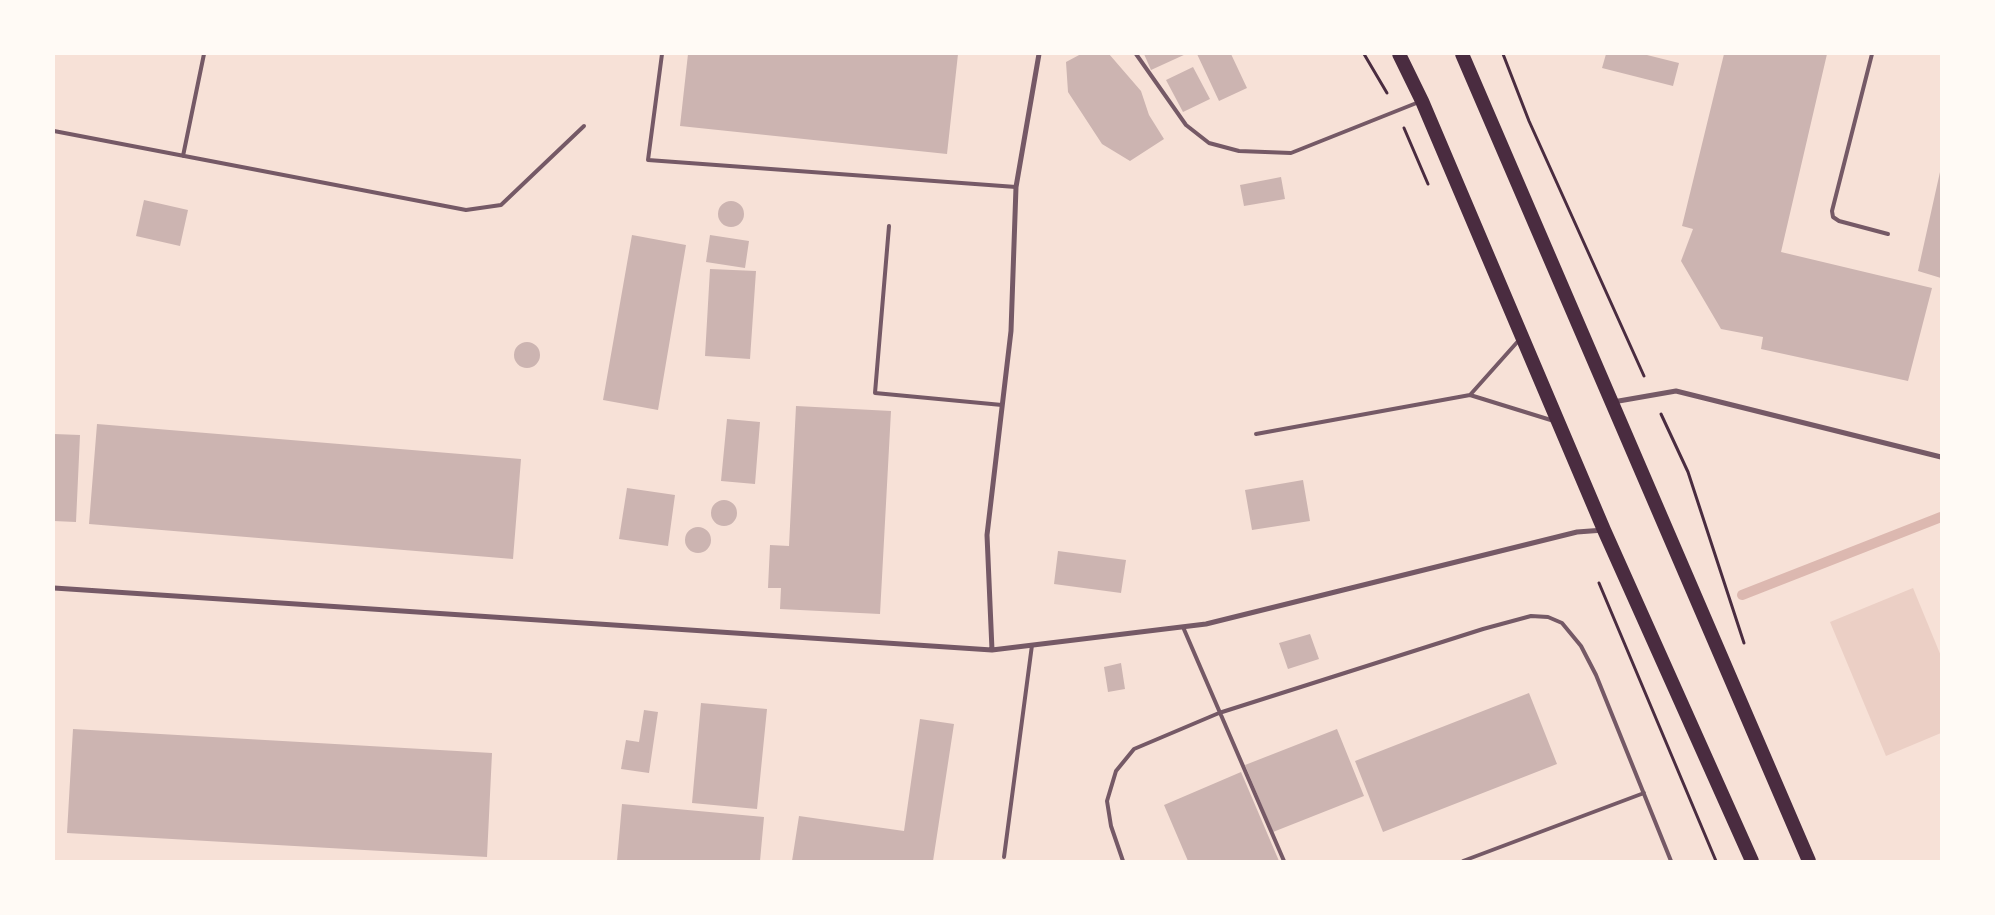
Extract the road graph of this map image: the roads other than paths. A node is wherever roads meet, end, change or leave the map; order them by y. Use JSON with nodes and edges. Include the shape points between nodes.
{"nodes":[{"id":1,"x":204,"y":54,"type":"edge"},
{"id":2,"x":662,"y":54,"type":"edge"},
{"id":3,"x":1039,"y":54,"type":"edge"},
{"id":4,"x":1136,"y":54,"type":"edge"},
{"id":5,"x":1399,"y":54,"type":"edge"},
{"id":6,"x":1462,"y":54,"type":"edge"},
{"id":7,"x":1872,"y":54,"type":"edge"},
{"id":8,"x":1422,"y":101,"type":"junction"},
{"id":9,"x":584,"y":126,"type":"dead end"},
{"id":10,"x":54,"y":131,"type":"edge"},
{"id":11,"x":183,"y":156,"type":"junction"},
{"id":12,"x":1016,"y":187,"type":"junction"},
{"id":13,"x":889,"y":226,"type":"dead end"},
{"id":14,"x":1888,"y":234,"type":"dead end"},
{"id":15,"x":1523,"y":336,"type":"junction"},
{"id":16,"x":1470,"y":395,"type":"junction"},
{"id":17,"x":1612,"y":402,"type":"junction"},
{"id":18,"x":1002,"y":405,"type":"junction"},
{"id":19,"x":1560,"y":424,"type":"junction"},
{"id":20,"x":1256,"y":434,"type":"dead end"},
{"id":21,"x":1941,"y":457,"type":"edge"},
{"id":22,"x":1604,"y":530,"type":"junction"},
{"id":23,"x":54,"y":588,"type":"edge"},
{"id":24,"x":1183,"y":627,"type":"junction"},
{"id":25,"x":1032,"y":645,"type":"junction"},
{"id":26,"x":992,"y":650,"type":"junction"},
{"id":27,"x":1219,"y":713,"type":"junction"},
{"id":28,"x":1644,"y":793,"type":"junction"},
{"id":29,"x":1004,"y":857,"type":"dead end"},
{"id":30,"x":1123,"y":861,"type":"edge"},
{"id":31,"x":1284,"y":861,"type":"edge"},
{"id":32,"x":1463,"y":861,"type":"edge"},
{"id":33,"x":1671,"y":861,"type":"edge"},
{"id":34,"x":1752,"y":861,"type":"edge"},
{"id":35,"x":1809,"y":861,"type":"edge"}],
"edges":[{"from":1,"to":11,"type":"lane"},
{"from":2,"to":12,"type":"lane","via":[[648,160]]},
{"from":3,"to":12,"type":"street"},
{"from":4,"to":8,"type":"lane","via":[[1186,125],[1209,143],[1239,151],[1291,153]]},
{"from":5,"to":8,"type":"highway"},
{"from":6,"to":17,"type":"highway"},
{"from":7,"to":14,"type":"lane","via":[[1832,211],[1833,217],[1839,221]]},
{"from":8,"to":15,"type":"highway"},
{"from":9,"to":11,"type":"lane","via":[[501,205],[466,210]]},
{"from":10,"to":11,"type":"lane"},
{"from":12,"to":18,"type":"street","via":[[1011,331]]},
{"from":13,"to":18,"type":"lane","via":[[875,393]]},
{"from":15,"to":16,"type":"lane"},
{"from":15,"to":19,"type":"highway"},
{"from":16,"to":19,"type":"lane"},
{"from":16,"to":20,"type":"lane"},
{"from":17,"to":21,"type":"street","via":[[1676,391]]},
{"from":17,"to":35,"type":"highway"},
{"from":18,"to":26,"type":"street","via":[[987,535]]},
{"from":19,"to":22,"type":"highway"},
{"from":22,"to":24,"type":"street","via":[[1577,532]]},
{"from":22,"to":34,"type":"highway"},
{"from":23,"to":26,"type":"street"},
{"from":24,"to":25,"type":"street"},
{"from":24,"to":27,"type":"lane"},
{"from":25,"to":26,"type":"street"},
{"from":25,"to":29,"type":"lane"},
{"from":27,"to":28,"type":"lane","via":[[1483,629],[1532,616],[1548,617],[1562,623],[1582,646]]},
{"from":27,"to":30,"type":"lane","via":[[1134,749],[1116,771],[1107,801],[1111,826]]},
{"from":27,"to":31,"type":"lane"},
{"from":28,"to":32,"type":"lane"},
{"from":28,"to":33,"type":"lane"}]}
